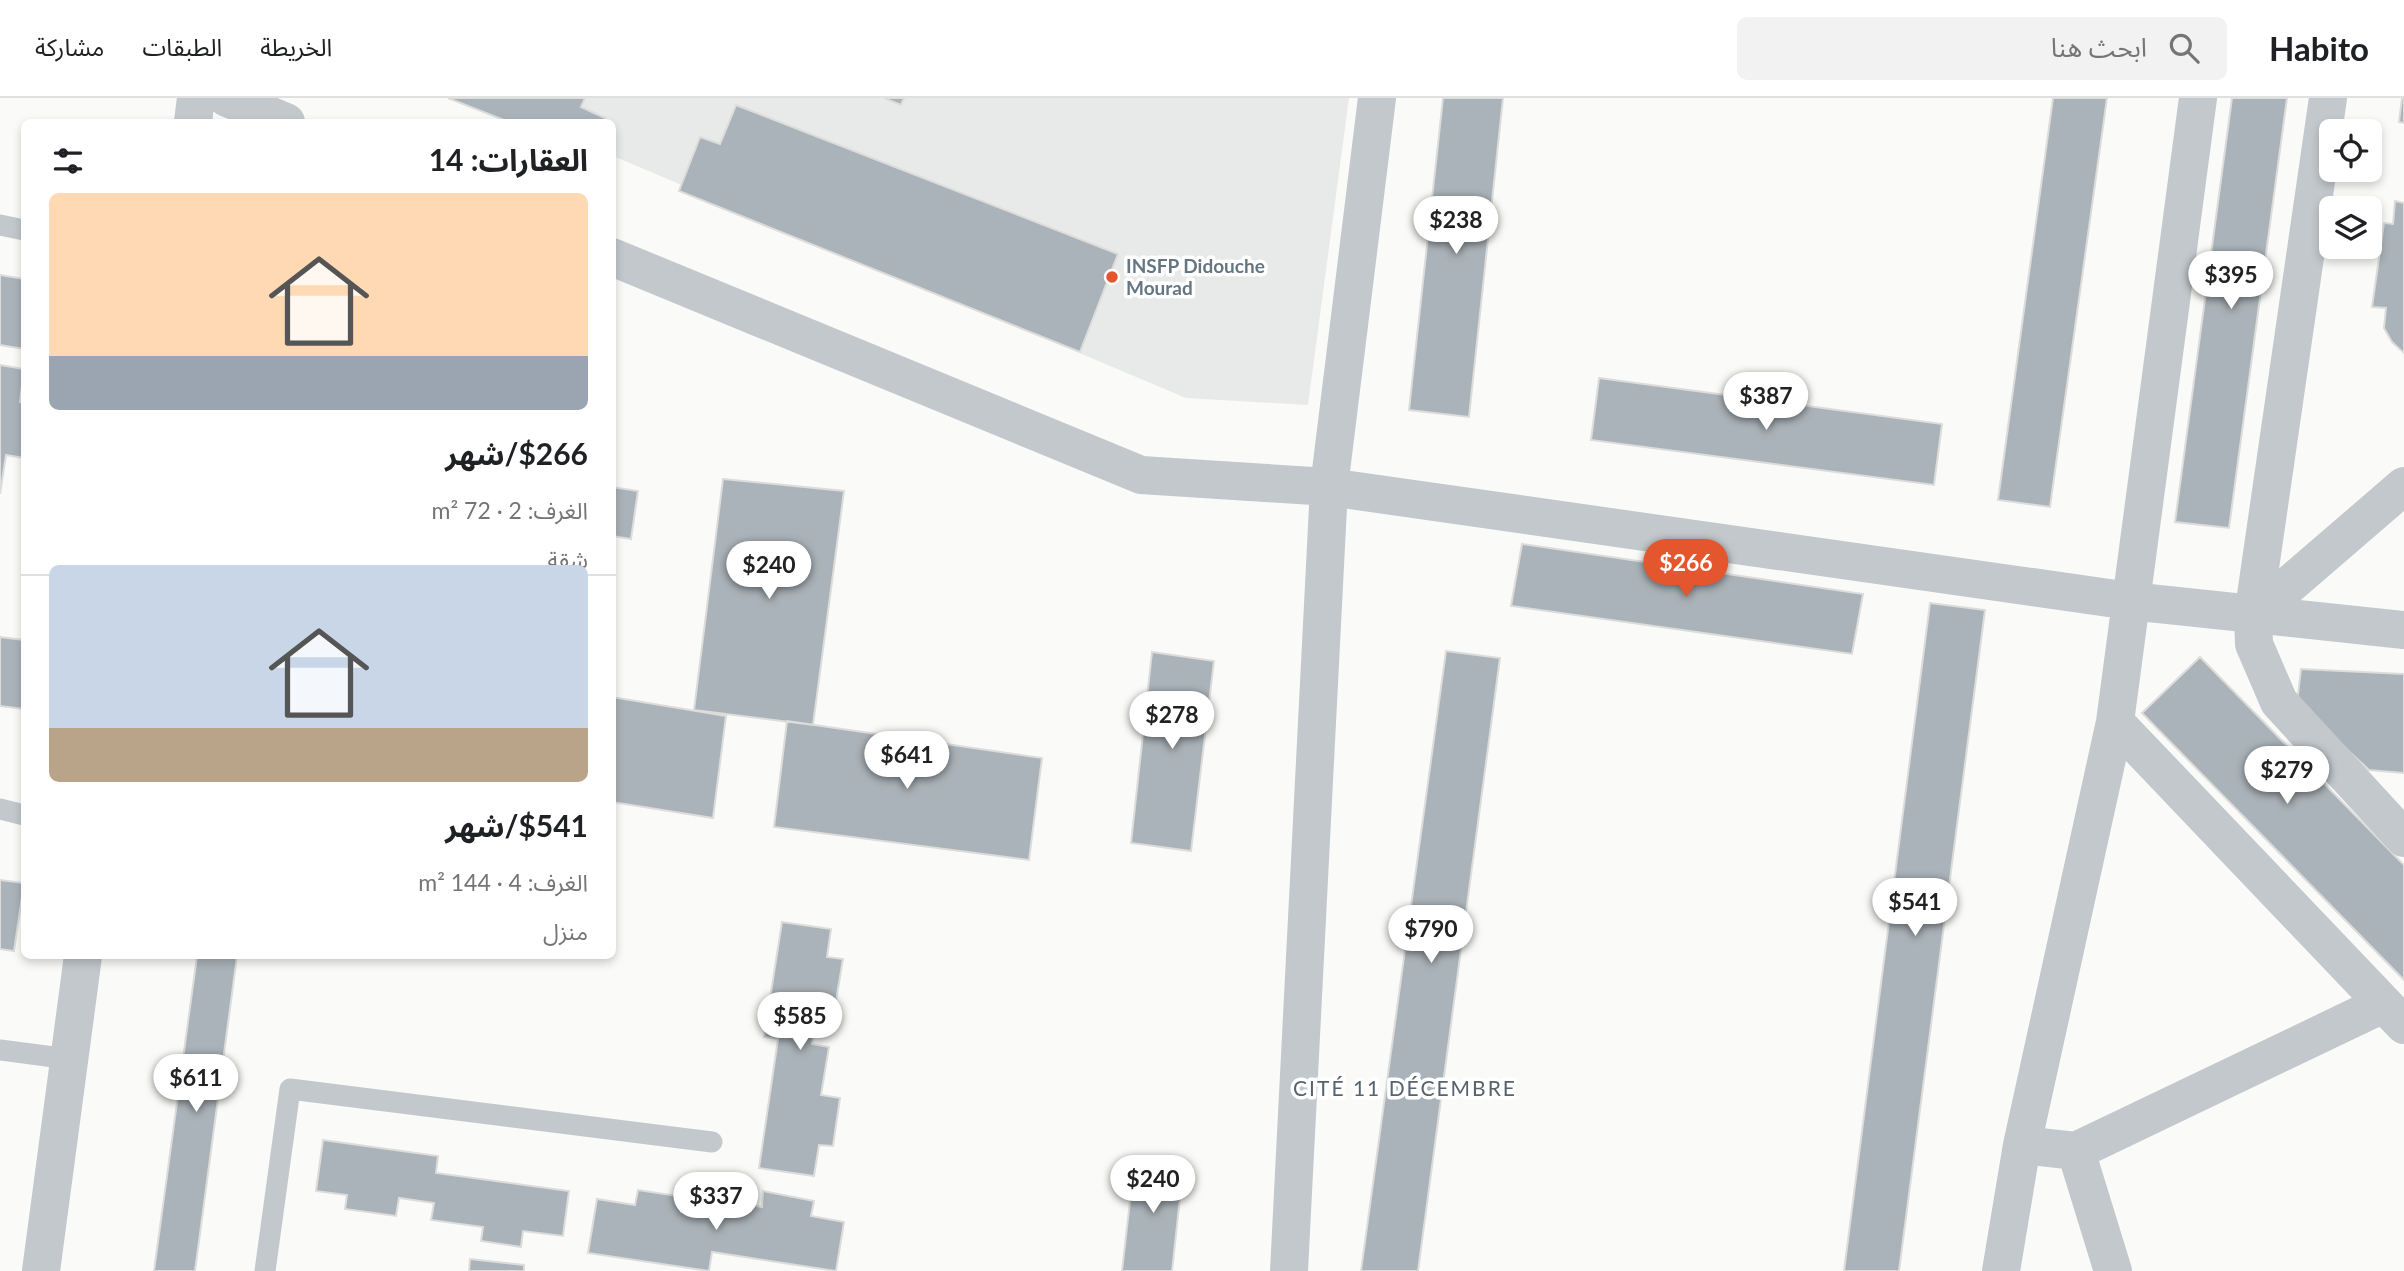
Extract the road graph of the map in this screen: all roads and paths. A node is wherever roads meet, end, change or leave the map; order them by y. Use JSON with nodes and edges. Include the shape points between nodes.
{"nodes":[{"id":1,"x":197,"y":98,"type":"edge"},
{"id":2,"x":226,"y":98,"type":"edge"},
{"id":3,"x":1377,"y":98,"type":"edge"},
{"id":4,"x":2198,"y":98,"type":"edge"},
{"id":5,"x":2328,"y":98,"type":"edge"},
{"id":6,"x":194,"y":119,"type":"edge"},
{"id":7,"x":278,"y":119,"type":"edge"},
{"id":8,"x":0,"y":225,"type":"edge"},
{"id":9,"x":21,"y":229,"type":"edge"},
{"id":10,"x":616,"y":259,"type":"edge"},
{"id":11,"x":2404,"y":486,"type":"edge"},
{"id":12,"x":1329,"y":487,"type":"junction"},
{"id":13,"x":2130,"y":601,"type":"junction"},
{"id":14,"x":2253,"y":616,"type":"junction"},
{"id":15,"x":2404,"y":630,"type":"edge"},
{"id":16,"x":2115,"y":722,"type":"junction"},
{"id":17,"x":2366,"y":796,"type":"junction"},
{"id":18,"x":2404,"y":798,"type":"edge"},
{"id":19,"x":0,"y":809,"type":"edge"},
{"id":20,"x":21,"y":814,"type":"edge"},
{"id":21,"x":2404,"y":838,"type":"edge"},
{"id":22,"x":83,"y":959,"type":"edge"},
{"id":23,"x":2393,"y":1015,"type":"edge"},
{"id":24,"x":0,"y":1050,"type":"edge"},
{"id":25,"x":69,"y":1059,"type":"junction"},
{"id":26,"x":712,"y":1142,"type":"dead end"},
{"id":27,"x":2022,"y":1144,"type":"junction"},
{"id":28,"x":2076,"y":1151,"type":"junction"},
{"id":29,"x":41,"y":1271,"type":"edge"},
{"id":30,"x":265,"y":1271,"type":"edge"},
{"id":31,"x":1289,"y":1271,"type":"edge"},
{"id":32,"x":2001,"y":1271,"type":"edge"},
{"id":33,"x":2113,"y":1271,"type":"edge"}],
"edges":[{"from":1,"to":6,"type":"street"},
{"from":2,"to":7,"type":"street"},
{"from":3,"to":12,"type":"street"},
{"from":4,"to":13,"type":"street"},
{"from":5,"to":14,"type":"street"},
{"from":8,"to":9,"type":"lane"},
{"from":10,"to":12,"type":"street","via":[[1141,475]]},
{"from":11,"to":14,"type":"street"},
{"from":12,"to":13,"type":"street"},
{"from":12,"to":31,"type":"street"},
{"from":13,"to":14,"type":"street"},
{"from":13,"to":16,"type":"street"},
{"from":14,"to":15,"type":"street"},
{"from":14,"to":17,"type":"street","via":[[2253,644],[2279,702]]},
{"from":16,"to":23,"type":"street"},
{"from":16,"to":27,"type":"street"},
{"from":17,"to":18,"type":"street"},
{"from":17,"to":21,"type":"street"},
{"from":19,"to":20,"type":"lane"},
{"from":22,"to":25,"type":"street"},
{"from":23,"to":28,"type":"street"},
{"from":24,"to":25,"type":"lane"},
{"from":25,"to":29,"type":"street"},
{"from":26,"to":30,"type":"lane","via":[[290,1089]]},
{"from":27,"to":28,"type":"street"},
{"from":27,"to":32,"type":"street"},
{"from":28,"to":33,"type":"street"}]}
